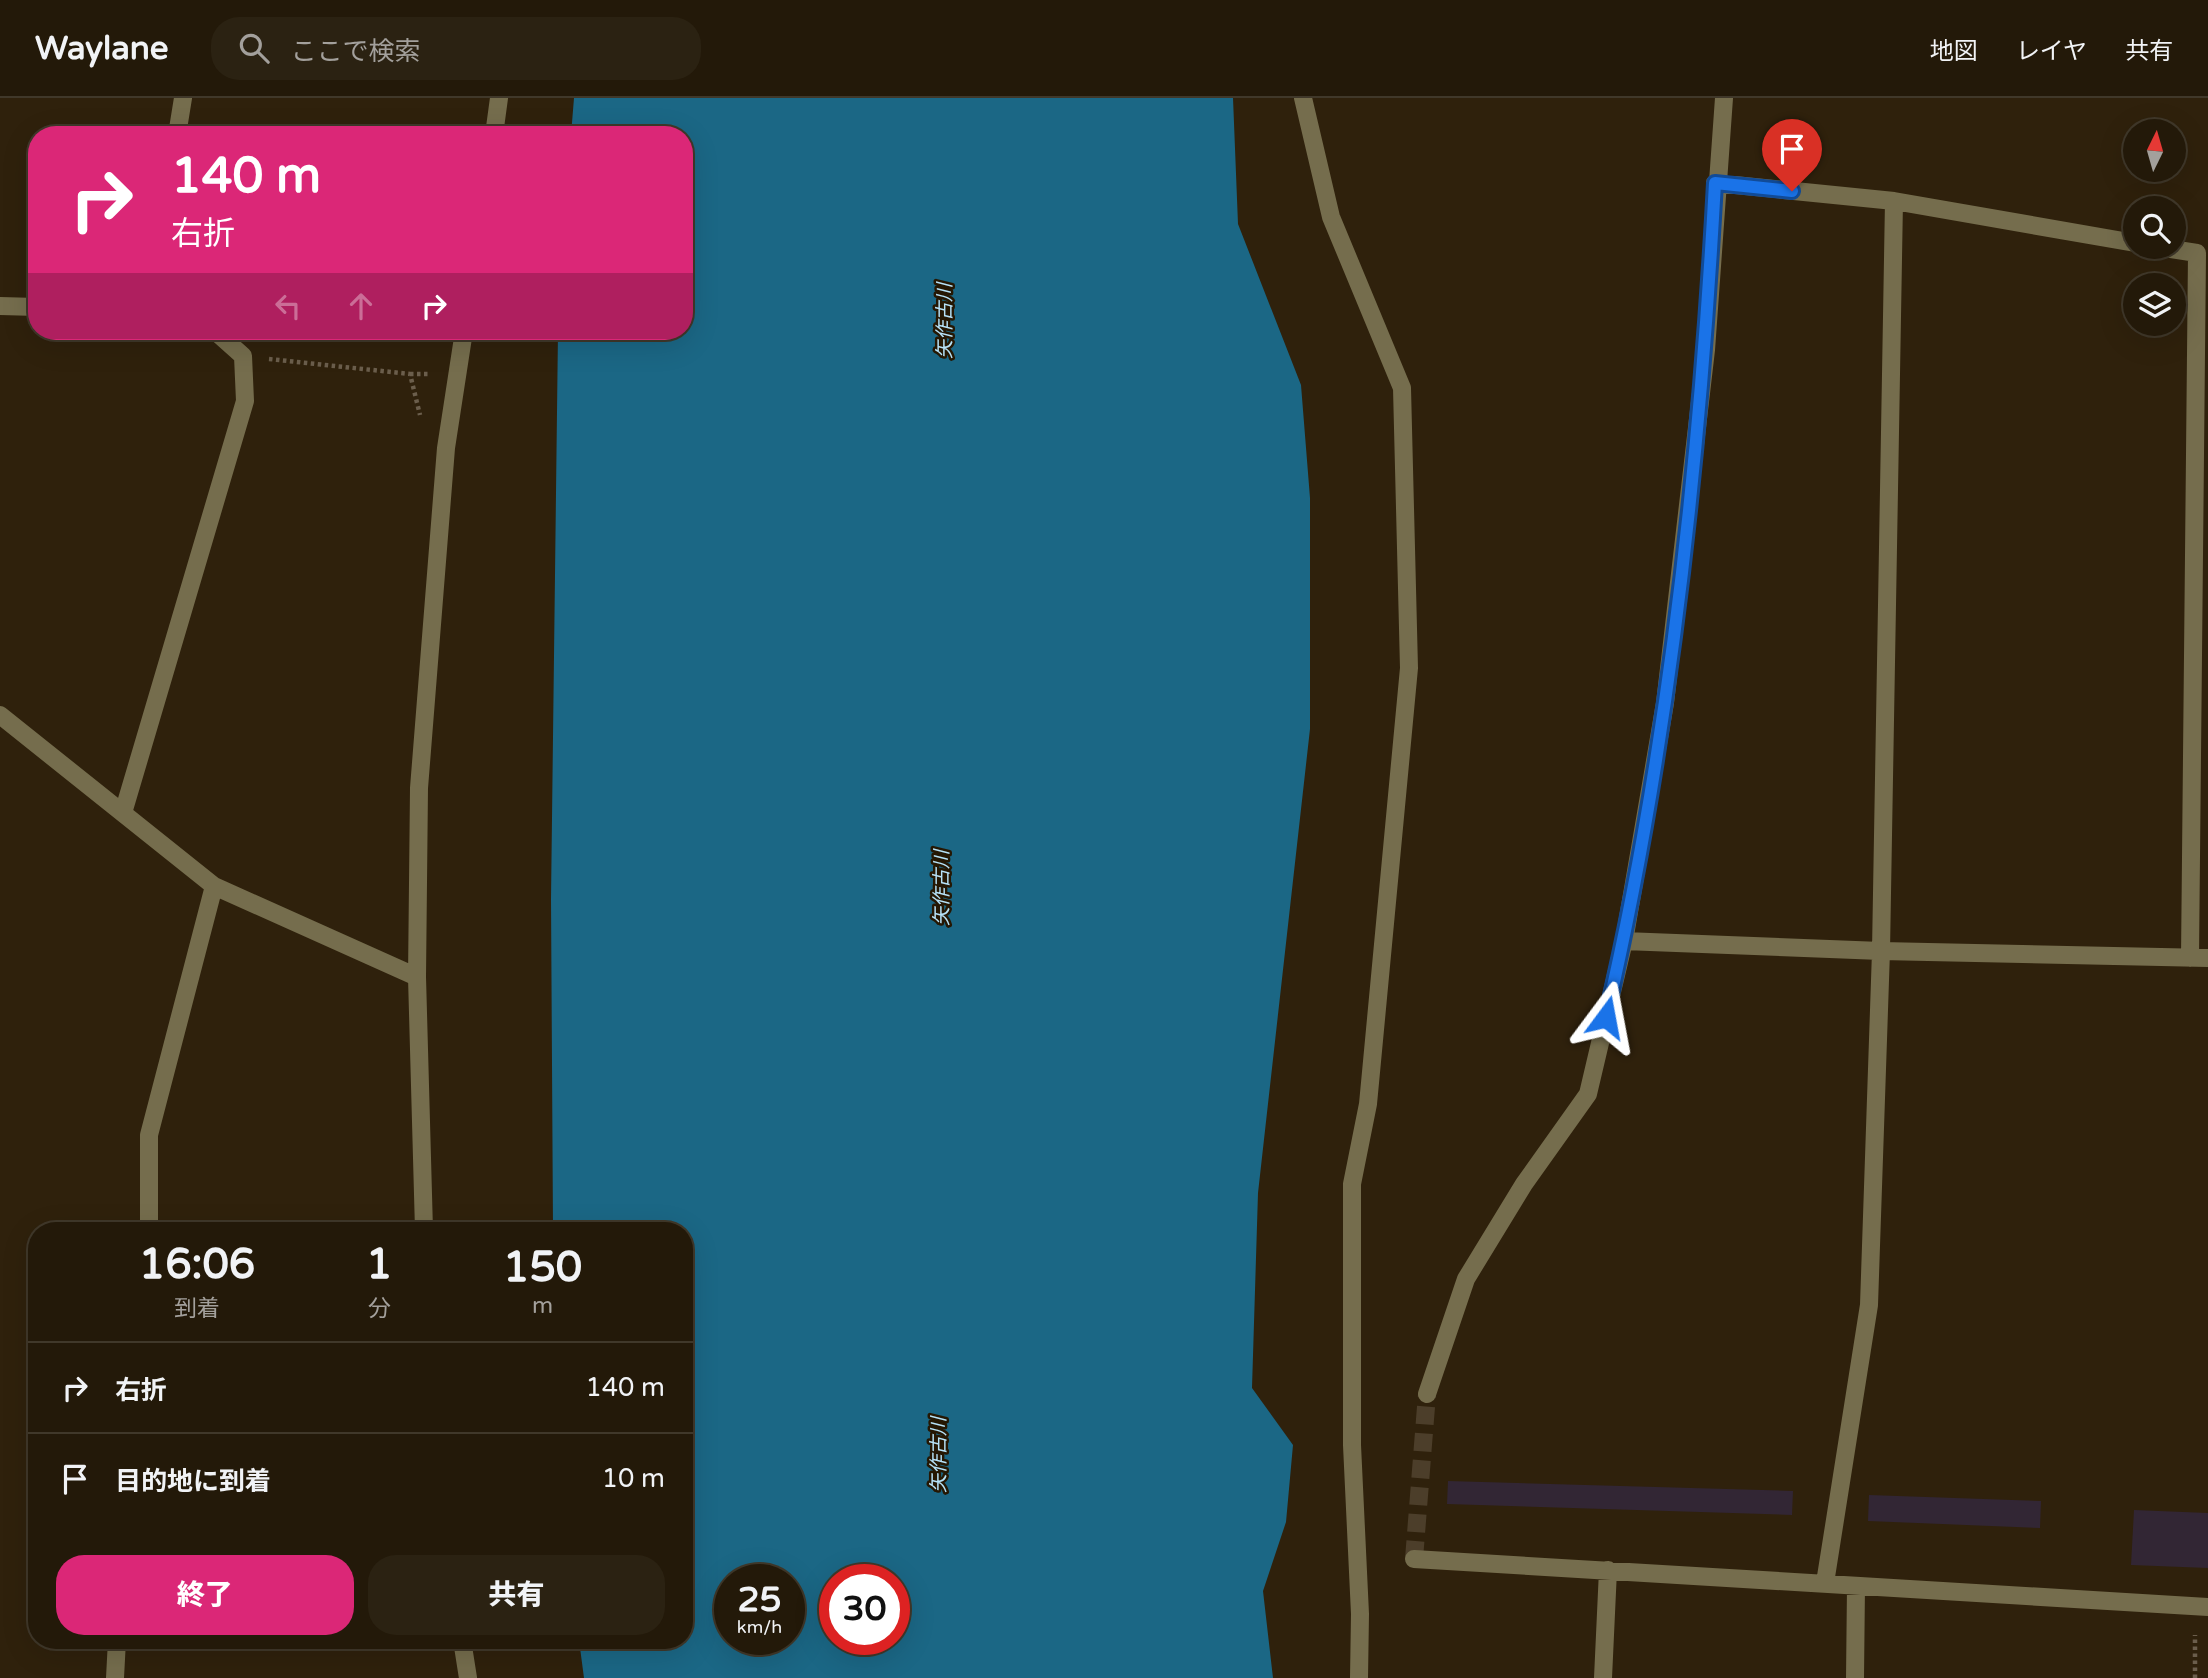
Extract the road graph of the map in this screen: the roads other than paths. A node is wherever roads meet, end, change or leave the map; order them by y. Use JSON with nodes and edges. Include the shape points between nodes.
{"nodes":[{"id":1,"x":183,"y":98,"type":"edge"},
{"id":2,"x":499,"y":98,"type":"edge"},
{"id":3,"x":1303,"y":98,"type":"edge"},
{"id":4,"x":1724,"y":98,"type":"edge"},
{"id":5,"x":178,"y":126,"type":"edge"},
{"id":6,"x":495,"y":126,"type":"edge"},
{"id":7,"x":1715,"y":183,"type":"junction"},
{"id":8,"x":1894,"y":201,"type":"junction"},
{"id":9,"x":2123,"y":241,"type":"edge"},
{"id":10,"x":2186,"y":251,"type":"edge"},
{"id":11,"x":0,"y":306,"type":"edge"},
{"id":12,"x":28,"y":307,"type":"edge"},
{"id":13,"x":225,"y":340,"type":"edge"},
{"id":14,"x":463,"y":340,"type":"edge"},
{"id":15,"x":0,"y":715,"type":"edge"},
{"id":16,"x":123,"y":813,"type":"junction"},
{"id":17,"x":214,"y":886,"type":"junction"},
{"id":18,"x":1624,"y":941,"type":"junction"},
{"id":19,"x":1881,"y":951,"type":"junction"},
{"id":20,"x":2199,"y":958,"type":"edge"},
{"id":21,"x":417,"y":977,"type":"junction"},
{"id":22,"x":149,"y":1222,"type":"edge"},
{"id":23,"x":425,"y":1222,"type":"edge"},
{"id":24,"x":1427,"y":1394,"type":"tunnel mouth"},
{"id":25,"x":1415,"y":1559,"type":"dead end"},
{"id":26,"x":1608,"y":1570,"type":"junction"},
{"id":27,"x":1825,"y":1583,"type":"junction"},
{"id":28,"x":1856,"y":1586,"type":"junction"},
{"id":29,"x":2202,"y":1606,"type":"edge"},
{"id":30,"x":117,"y":1649,"type":"edge"},
{"id":31,"x":463,"y":1649,"type":"edge"},
{"id":32,"x":115,"y":1678,"type":"edge"},
{"id":33,"x":467,"y":1678,"type":"edge"},
{"id":34,"x":1359,"y":1678,"type":"edge"},
{"id":35,"x":1602,"y":1678,"type":"edge"},
{"id":36,"x":1855,"y":1678,"type":"edge"}],
"edges":[{"from":1,"to":5,"type":"street"},
{"from":2,"to":6,"type":"street"},
{"from":3,"to":34,"type":"street","via":[[1331,217],[1402,388],[1409,668],[1368,1104],[1352,1184],[1352,1445]]},
{"from":4,"to":7,"type":"street"},
{"from":7,"to":8,"type":"street"},
{"from":7,"to":18,"type":"street","via":[[1706,350],[1665,703]]},
{"from":8,"to":9,"type":"street"},
{"from":8,"to":19,"type":"street"},
{"from":10,"to":20,"type":"street","via":[[2197,253]]},
{"from":11,"to":12,"type":"street"},
{"from":13,"to":16,"type":"street","via":[[243,356],[245,401]]},
{"from":14,"to":21,"type":"street","via":[[446,448],[419,788]]},
{"from":15,"to":16,"type":"street"},
{"from":16,"to":17,"type":"street"},
{"from":17,"to":21,"type":"street"},
{"from":17,"to":22,"type":"street","via":[[149,1135]]},
{"from":18,"to":19,"type":"street"},
{"from":18,"to":24,"type":"street","via":[[1588,1094],[1524,1184],[1466,1279]]},
{"from":19,"to":20,"type":"street"},
{"from":19,"to":27,"type":"street","via":[[1869,1305]]},
{"from":21,"to":23,"type":"street"},
{"from":25,"to":26,"type":"street"},
{"from":26,"to":27,"type":"street"},
{"from":26,"to":35,"type":"street"},
{"from":27,"to":28,"type":"street"},
{"from":28,"to":29,"type":"street"},
{"from":28,"to":36,"type":"street"},
{"from":30,"to":32,"type":"street"},
{"from":31,"to":33,"type":"street"}]}
